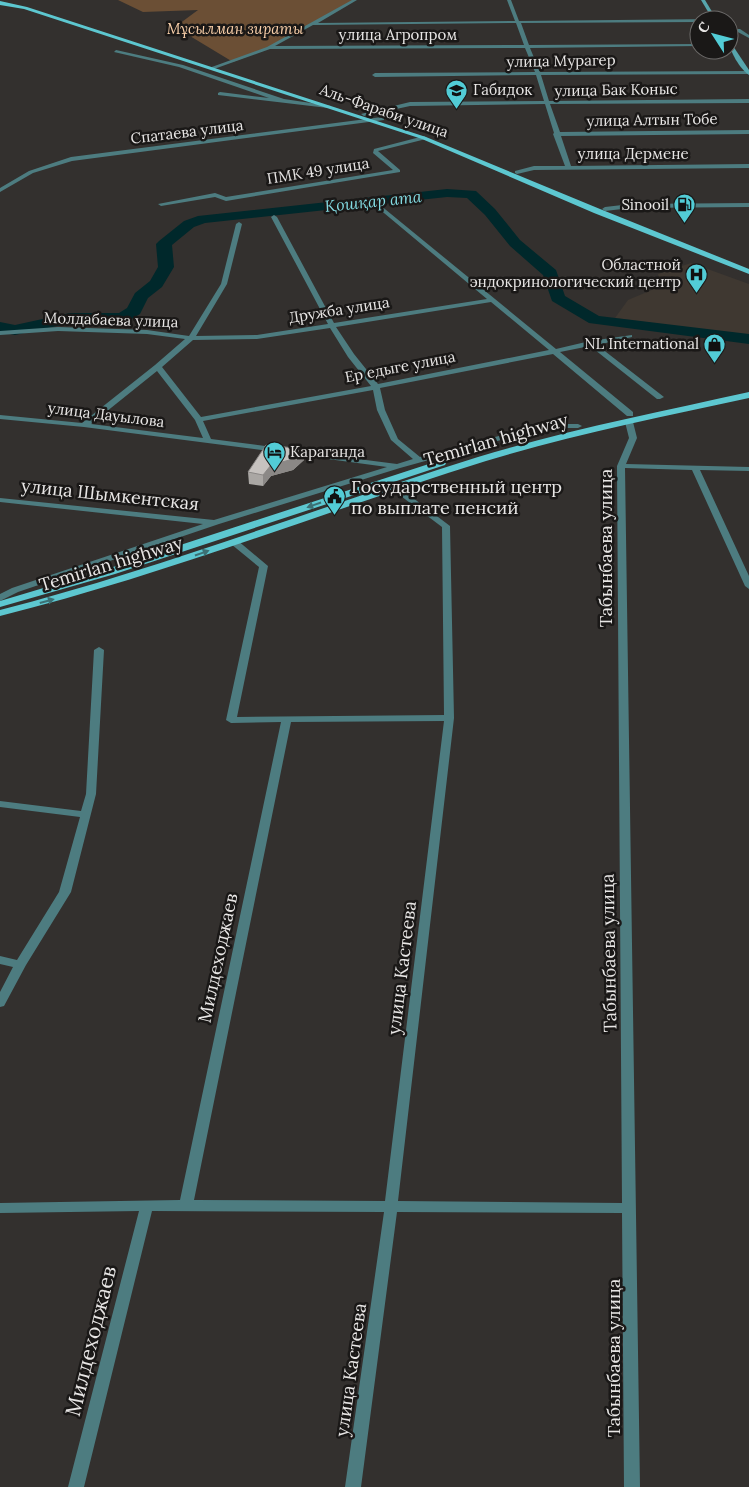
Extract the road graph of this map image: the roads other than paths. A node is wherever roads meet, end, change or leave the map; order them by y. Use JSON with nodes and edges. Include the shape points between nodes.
{"nodes":[{"id":1,"x":356,"y":0,"type":"edge"},
{"id":2,"x":509,"y":0,"type":"edge"},
{"id":3,"x":0,"y":2,"type":"edge"},
{"id":4,"x":689,"y":20,"type":"edge"},
{"id":5,"x":517,"y":22,"type":"junction"},
{"id":6,"x":313,"y":24,"type":"junction"},
{"id":7,"x":689,"y":45,"type":"edge"},
{"id":8,"x":527,"y":46,"type":"junction"},
{"id":9,"x":269,"y":48,"type":"junction"},
{"id":10,"x":116,"y":51,"type":"dead end"},
{"id":11,"x":739,"y":58,"type":"edge"},
{"id":12,"x":216,"y":67,"type":"junction"},
{"id":13,"x":747,"y":70,"type":"edge"},
{"id":14,"x":538,"y":74,"type":"junction"},
{"id":15,"x":375,"y":75,"type":"dead end"},
{"id":16,"x":220,"y":94,"type":"dead end"},
{"id":17,"x":284,"y":100,"type":"junction"},
{"id":18,"x":749,"y":101,"type":"edge"},
{"id":19,"x":546,"y":103,"type":"junction"},
{"id":20,"x":328,"y":106,"type":"junction"},
{"id":21,"x":364,"y":114,"type":"junction"},
{"id":22,"x":382,"y":119,"type":"junction"},
{"id":23,"x":374,"y":121,"type":"junction"},
{"id":24,"x":749,"y":132,"type":"edge"},
{"id":25,"x":556,"y":134,"type":"junction"},
{"id":26,"x":424,"y":138,"type":"junction"},
{"id":27,"x":749,"y":166,"type":"edge"},
{"id":28,"x":568,"y":168,"type":"junction"},
{"id":29,"x":517,"y":172,"type":"junction"},
{"id":30,"x":0,"y":190,"type":"edge"},
{"id":31,"x":160,"y":204,"type":"dead end"},
{"id":32,"x":749,"y":205,"type":"edge"},
{"id":33,"x":380,"y":207,"type":"dead end"},
{"id":34,"x":605,"y":209,"type":"junction"},
{"id":35,"x":274,"y":217,"type":"dead end"},
{"id":36,"x":240,"y":224,"type":"dead end"},
{"id":37,"x":749,"y":266,"type":"edge"},
{"id":38,"x":749,"y":272,"type":"edge"},
{"id":39,"x":492,"y":300,"type":"junction"},
{"id":40,"x":332,"y":325,"type":"junction"},
{"id":41,"x":0,"y":333,"type":"edge"},
{"id":42,"x":630,"y":336,"type":"dead end"},
{"id":43,"x":191,"y":338,"type":"junction"},
{"id":44,"x":590,"y":343,"type":"junction"},
{"id":45,"x":553,"y":350,"type":"junction"},
{"id":46,"x":158,"y":367,"type":"junction"},
{"id":47,"x":376,"y":387,"type":"junction"},
{"id":48,"x":749,"y":387,"type":"edge"},
{"id":49,"x":749,"y":395,"type":"edge"},
{"id":50,"x":660,"y":398,"type":"dead end"},
{"id":51,"x":0,"y":417,"type":"edge"},
{"id":52,"x":630,"y":418,"type":"junction"},
{"id":53,"x":199,"y":420,"type":"junction"},
{"id":54,"x":84,"y":426,"type":"junction"},
{"id":55,"x":578,"y":426,"type":"junction"},
{"id":56,"x":208,"y":441,"type":"junction"},
{"id":57,"x":419,"y":460,"type":"junction"},
{"id":58,"x":397,"y":466,"type":"junction"},
{"id":59,"x":621,"y":466,"type":"junction"},
{"id":60,"x":695,"y":467,"type":"junction"},
{"id":61,"x":749,"y":469,"type":"edge"},
{"id":62,"x":390,"y":484,"type":"junction"},
{"id":63,"x":0,"y":500,"type":"edge"},
{"id":64,"x":216,"y":522,"type":"junction"},
{"id":65,"x":234,"y":542,"type":"junction"},
{"id":66,"x":749,"y":586,"type":"edge"},
{"id":67,"x":1,"y":598,"type":"edge"},
{"id":68,"x":0,"y":613,"type":"edge"},
{"id":69,"x":99,"y":650,"type":"dead end"},
{"id":70,"x":450,"y":718,"type":"junction"},
{"id":71,"x":287,"y":719,"type":"junction"},
{"id":72,"x":0,"y":804,"type":"edge"},
{"id":73,"x":86,"y":815,"type":"junction"},
{"id":74,"x":0,"y":960,"type":"edge"},
{"id":75,"x":20,"y":965,"type":"junction"},
{"id":76,"x":0,"y":1003,"type":"edge"},
{"id":77,"x":186,"y":1205,"type":"junction"},
{"id":78,"x":147,"y":1206,"type":"junction"},
{"id":79,"x":391,"y":1206,"type":"junction"},
{"id":80,"x":0,"y":1208,"type":"edge"},
{"id":81,"x":630,"y":1208,"type":"junction"},
{"id":82,"x":76,"y":1487,"type":"edge"},
{"id":83,"x":353,"y":1487,"type":"edge"},
{"id":84,"x":632,"y":1487,"type":"edge"}],
"edges":[{"from":1,"to":6,"type":"street"},
{"from":2,"to":5,"type":"street"},
{"from":3,"to":12,"type":"main road","name":"Аль-Фараби улица"},
{"from":4,"to":5,"type":"street"},
{"from":5,"to":6,"type":"street"},
{"from":5,"to":8,"type":"street"},
{"from":6,"to":9,"type":"street"},
{"from":7,"to":8,"type":"street","name":"улица Агропром"},
{"from":8,"to":9,"type":"street","name":"улица Агропром"},
{"from":8,"to":14,"type":"street"},
{"from":9,"to":12,"type":"street"},
{"from":10,"to":17,"type":"street","via":[[181,66]]},
{"from":11,"to":13,"type":"main road"},
{"from":12,"to":20,"type":"main road","name":"Аль-Фараби улица"},
{"from":12,"to":21,"type":"main road","name":"Аль-Фараби улица"},
{"from":13,"to":14,"type":"street","name":"улица Мурагер"},
{"from":14,"to":15,"type":"street","name":"улица Мурагер"},
{"from":14,"to":19,"type":"street"},
{"from":16,"to":17,"type":"street"},
{"from":17,"to":20,"type":"street"},
{"from":18,"to":19,"type":"street","name":"улица Бак Коныс"},
{"from":19,"to":21,"type":"street","name":"улица Бак Коныс","via":[[410,104]]},
{"from":19,"to":25,"type":"street"},
{"from":20,"to":23,"type":"main road","name":"Аль-Фараби улица"},
{"from":21,"to":22,"type":"main road","name":"Аль-Фараби улица"},
{"from":22,"to":23,"type":"street","name":"Спатаева улица"},
{"from":22,"to":29,"type":"main road","name":"Аль-Фараби улица","via":[[458,146]]},
{"from":23,"to":26,"type":"main road","name":"Аль-Фараби улица"},
{"from":23,"to":30,"type":"street","name":"Спатаева улица","via":[[71,159],[31,172]]},
{"from":24,"to":25,"type":"street","name":"улица Алтын Тобе"},
{"from":25,"to":28,"type":"street"},
{"from":26,"to":31,"type":"street","name":"ПМК 49 улица","via":[[376,150],[398,171],[226,199],[215,195]]},
{"from":26,"to":38,"type":"main road","name":"Аль-Фараби улица"},
{"from":27,"to":28,"type":"street","name":"улица Дермене"},
{"from":28,"to":29,"type":"street","name":"улица Дермене","via":[[534,168]]},
{"from":29,"to":34,"type":"main road","name":"Аль-Фараби улица"},
{"from":32,"to":34,"type":"street"},
{"from":33,"to":39,"type":"street"},
{"from":34,"to":37,"type":"main road","name":"Аль-Фараби улица"},
{"from":35,"to":40,"type":"street"},
{"from":36,"to":43,"type":"street","via":[[224,284]]},
{"from":39,"to":40,"type":"street","name":"Дружба улица"},
{"from":39,"to":45,"type":"street"},
{"from":40,"to":43,"type":"street","name":"Дружба улица","via":[[257,337]]},
{"from":40,"to":47,"type":"street"},
{"from":41,"to":43,"type":"street","name":"Молдабаева улица","via":[[58,329],[147,332]]},
{"from":42,"to":44,"type":"street","name":"Ер едыге улица"},
{"from":43,"to":46,"type":"street"},
{"from":44,"to":45,"type":"street","name":"Ер едыге улица"},
{"from":44,"to":50,"type":"street"},
{"from":45,"to":47,"type":"street","name":"Ер едыге улица"},
{"from":45,"to":52,"type":"street"},
{"from":46,"to":53,"type":"street"},
{"from":46,"to":54,"type":"street"},
{"from":47,"to":53,"type":"street","name":"Ер едыге улица"},
{"from":47,"to":57,"type":"street","via":[[395,440]]},
{"from":48,"to":52,"type":"main road","name":"Temirlan highway"},
{"from":49,"to":52,"type":"main road","name":"Temirlan highway"},
{"from":51,"to":54,"type":"street","name":"улица Дауылова"},
{"from":52,"to":55,"type":"main road","name":"Temirlan highway"},
{"from":52,"to":59,"type":"street","name":"Табынбаева улица","via":[[633,438]]},
{"from":52,"to":62,"type":"main road","name":"Temirlan highway"},
{"from":53,"to":56,"type":"street"},
{"from":54,"to":56,"type":"street","name":"улица Дауылова"},
{"from":55,"to":57,"type":"street","via":[[544,426]]},
{"from":55,"to":62,"type":"main road","name":"Temirlan highway","via":[[475,452]]},
{"from":56,"to":58,"type":"street","name":"улица Дауылова"},
{"from":57,"to":58,"type":"street"},
{"from":58,"to":64,"type":"street"},
{"from":59,"to":60,"type":"street"},
{"from":59,"to":81,"type":"street","name":"Табынбаева улица"},
{"from":60,"to":61,"type":"street"},
{"from":60,"to":66,"type":"street"},
{"from":62,"to":65,"type":"main road","name":"Temirlan highway"},
{"from":62,"to":67,"type":"main road","name":"Temirlan highway","one_way":true,"via":[[70,585]]},
{"from":62,"to":70,"type":"street","name":"улица Кастеева","via":[[446,526]]},
{"from":63,"to":64,"type":"street","name":"улица Шымкентская"},
{"from":64,"to":67,"type":"street","via":[[15,590]]},
{"from":68,"to":65,"type":"main road","name":"Temirlan highway","one_way":true,"via":[[78,593]]},
{"from":65,"to":71,"type":"street","via":[[264,566],[231,720]]},
{"from":69,"to":73,"type":"street","via":[[91,794]]},
{"from":70,"to":71,"type":"street"},
{"from":70,"to":79,"type":"street","name":"улица Кастеева"},
{"from":71,"to":77,"type":"street","name":"Милдеходжаев"},
{"from":72,"to":73,"type":"street"},
{"from":73,"to":75,"type":"street","via":[[65,892]]},
{"from":74,"to":75,"type":"street"},
{"from":75,"to":76,"type":"street"},
{"from":77,"to":78,"type":"street"},
{"from":77,"to":79,"type":"street"},
{"from":78,"to":80,"type":"street"},
{"from":78,"to":82,"type":"street","name":"Милдеходжаев"},
{"from":79,"to":81,"type":"street"},
{"from":79,"to":83,"type":"street","name":"улица Кастеева"},
{"from":81,"to":84,"type":"street","name":"Табынбаева улица"}]}
